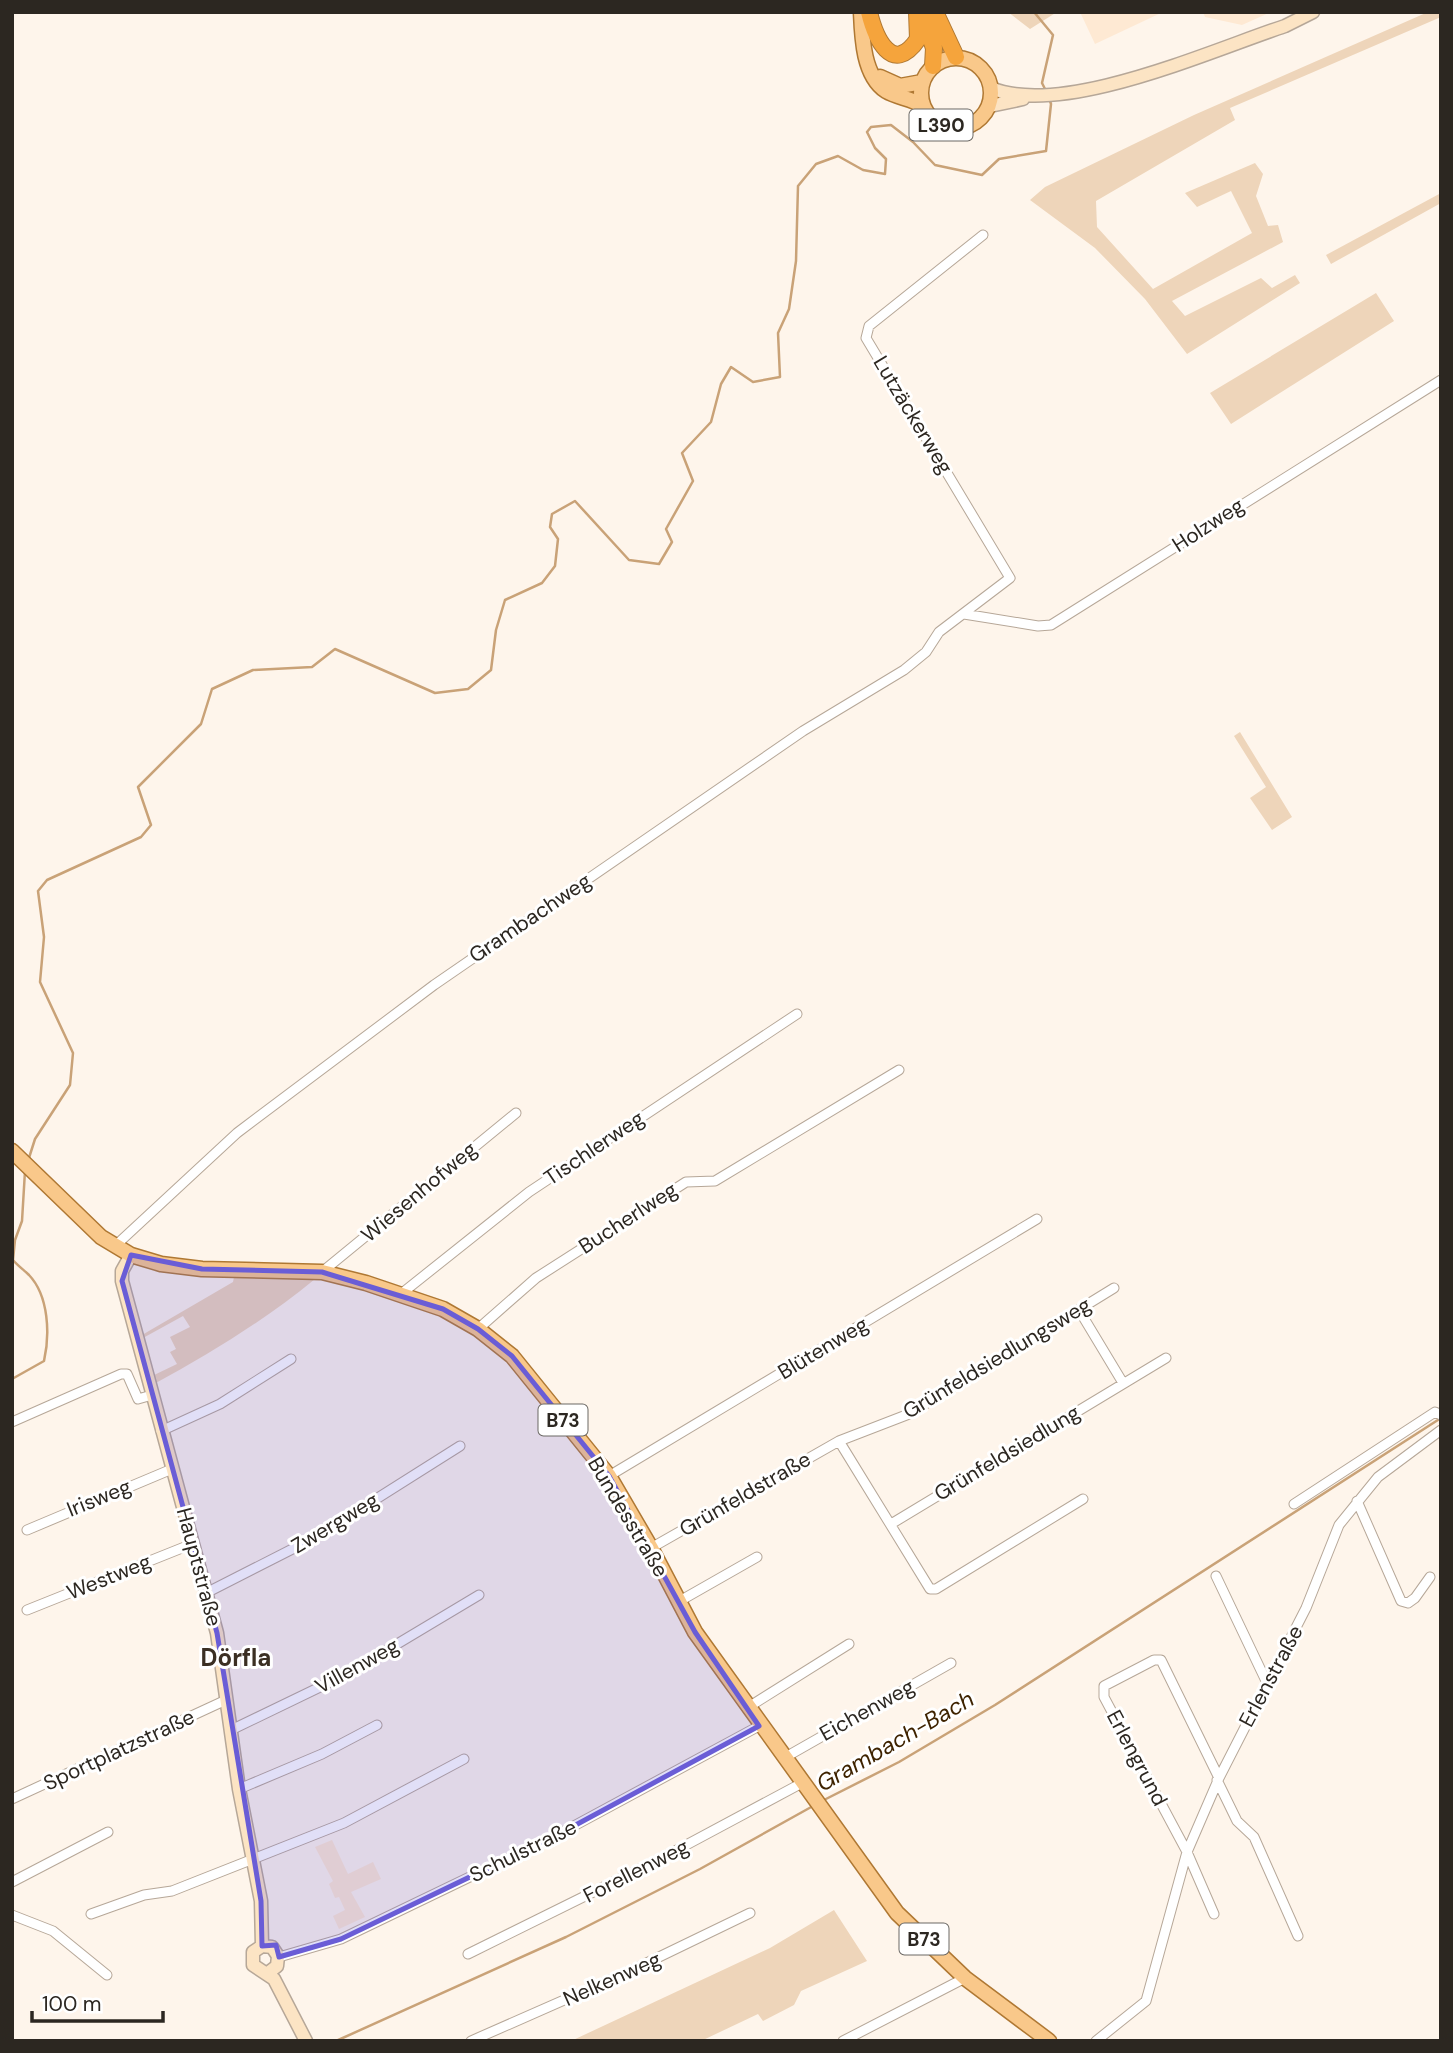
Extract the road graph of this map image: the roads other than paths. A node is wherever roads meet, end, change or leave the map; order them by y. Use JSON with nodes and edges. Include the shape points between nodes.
{"nodes":[{"id":1,"x":861,"y":12,"type":"edge"},
{"id":2,"x":869,"y":12,"type":"edge"},
{"id":3,"x":919,"y":12,"type":"edge"},
{"id":4,"x":935,"y":12,"type":"edge"},
{"id":5,"x":1313,"y":12,"type":"edge"},
{"id":6,"x":956,"y":57,"type":"junction"},
{"id":7,"x":933,"y":66,"type":"junction"},
{"id":8,"x":873,"y":72,"type":"junction"},
{"id":9,"x":922,"y":82,"type":"junction"},
{"id":10,"x":991,"y":88,"type":"junction"},
{"id":11,"x":1030,"y":97,"type":"junction"},
{"id":12,"x":923,"y":106,"type":"junction"},
{"id":13,"x":990,"y":106,"type":"junction"},
{"id":14,"x":983,"y":235,"type":"dead end"},
{"id":15,"x":1441,"y":380,"type":"edge"},
{"id":16,"x":964,"y":614,"type":"junction"},
{"id":17,"x":797,"y":1014,"type":"dead end"},
{"id":18,"x":899,"y":1070,"type":"dead end"},
{"id":19,"x":516,"y":1113,"type":"dead end"},
{"id":20,"x":15,"y":1153,"type":"edge"},
{"id":21,"x":1037,"y":1219,"type":"dead end"},
{"id":22,"x":114,"y":1248,"type":"junction"},
{"id":23,"x":131,"y":1255,"type":"junction"},
{"id":24,"x":323,"y":1272,"type":"junction"},
{"id":25,"x":1114,"y":1288,"type":"dead end"},
{"id":26,"x":401,"y":1294,"type":"junction"},
{"id":27,"x":1079,"y":1310,"type":"junction"},
{"id":28,"x":478,"y":1329,"type":"junction"},
{"id":29,"x":1166,"y":1358,"type":"dead end"},
{"id":30,"x":291,"y":1359,"type":"dead end"},
{"id":31,"x":1123,"y":1383,"type":"junction"},
{"id":32,"x":152,"y":1395,"type":"junction"},
{"id":33,"x":1441,"y":1415,"type":"edge"},
{"id":34,"x":12,"y":1422,"type":"edge"},
{"id":35,"x":1441,"y":1430,"type":"edge"},
{"id":36,"x":161,"y":1431,"type":"junction"},
{"id":37,"x":839,"y":1441,"type":"junction"},
{"id":38,"x":460,"y":1446,"type":"dead end"},
{"id":39,"x":172,"y":1469,"type":"junction"},
{"id":40,"x":609,"y":1476,"type":"junction"},
{"id":41,"x":1083,"y":1499,"type":"dead end"},
{"id":42,"x":1357,"y":1501,"type":"junction"},
{"id":43,"x":1294,"y":1504,"type":"dead end"},
{"id":44,"x":891,"y":1524,"type":"junction"},
{"id":45,"x":27,"y":1530,"type":"dead end"},
{"id":46,"x":191,"y":1544,"type":"junction"},
{"id":47,"x":651,"y":1548,"type":"junction"},
{"id":48,"x":757,"y":1557,"type":"dead end"},
{"id":49,"x":1216,"y":1576,"type":"dead end"},
{"id":50,"x":1430,"y":1577,"type":"dead end"},
{"id":51,"x":206,"y":1594,"type":"junction"},
{"id":52,"x":479,"y":1595,"type":"dead end"},
{"id":53,"x":678,"y":1602,"type":"junction"},
{"id":54,"x":27,"y":1610,"type":"dead end"},
{"id":55,"x":849,"y":1644,"type":"dead end"},
{"id":56,"x":951,"y":1662,"type":"dead end"},
{"id":57,"x":1267,"y":1683,"type":"junction"},
{"id":58,"x":226,"y":1700,"type":"junction"},
{"id":59,"x":747,"y":1708,"type":"junction"},
{"id":60,"x":377,"y":1725,"type":"dead end"},
{"id":61,"x":760,"y":1726,"type":"junction"},
{"id":62,"x":231,"y":1730,"type":"junction"},
{"id":63,"x":784,"y":1758,"type":"junction"},
{"id":64,"x":464,"y":1759,"type":"dead end"},
{"id":65,"x":1218,"y":1779,"type":"junction"},
{"id":66,"x":802,"y":1783,"type":"junction"},
{"id":67,"x":239,"y":1789,"type":"junction"},
{"id":68,"x":12,"y":1799,"type":"edge"},
{"id":69,"x":108,"y":1832,"type":"dead end"},
{"id":70,"x":1187,"y":1852,"type":"junction"},
{"id":71,"x":252,"y":1859,"type":"junction"},
{"id":72,"x":12,"y":1882,"type":"edge"},
{"id":73,"x":750,"y":1913,"type":"dead end"},
{"id":74,"x":91,"y":1914,"type":"dead end"},
{"id":75,"x":1214,"y":1914,"type":"dead end"},
{"id":76,"x":12,"y":1915,"type":"edge"},
{"id":77,"x":1298,"y":1936,"type":"dead end"},
{"id":78,"x":262,"y":1946,"type":"junction"},
{"id":79,"x":468,"y":1954,"type":"dead end"},
{"id":80,"x":279,"y":1957,"type":"junction"},
{"id":81,"x":268,"y":1973,"type":"junction"},
{"id":82,"x":107,"y":1975,"type":"dead end"},
{"id":83,"x":965,"y":1978,"type":"junction"},
{"id":84,"x":306,"y":2041,"type":"edge"},
{"id":85,"x":471,"y":2041,"type":"edge"},
{"id":86,"x":843,"y":2041,"type":"edge"},
{"id":87,"x":1049,"y":2041,"type":"edge"},
{"id":88,"x":1096,"y":2041,"type":"edge"}],
"edges":[{"from":1,"to":8,"type":"main road","number":"L390","via":[[863,46]]},
{"from":2,"to":3,"type":"highway","via":[[878,42],[896,53],[909,49],[918,38]]},
{"from":3,"to":7,"type":"highway","via":[[934,48]]},
{"from":4,"to":6,"type":"highway"},
{"from":5,"to":11,"type":"main road","number":"L390","via":[[1285,26],[1085,92]]},
{"from":6,"to":7,"type":"main road"},
{"from":6,"to":10,"type":"main road","number":"L390","via":[[979,65]]},
{"from":7,"to":9,"type":"main road","number":"L390"},
{"from":8,"to":9,"type":"main road","number":"L390","via":[[900,86]]},
{"from":8,"to":12,"type":"main road","number":"L390","via":[[887,91]]},
{"from":9,"to":12,"type":"main road","number":"L390"},
{"from":10,"to":11,"type":"main road","number":"L390"},
{"from":10,"to":13,"type":"main road","number":"L390"},
{"from":11,"to":13,"type":"main road","number":"L390"},
{"from":12,"to":13,"type":"main road","number":"L390","via":[[936,122],[955,129],[974,124]]},
{"from":14,"to":16,"type":"street","name":"Lutzäckerweg","via":[[869,326],[866,338],[1010,578]]},
{"from":15,"to":16,"type":"street","name":"Holzweg","via":[[1051,625]]},
{"from":16,"to":22,"type":"street","name":"Grambachweg","via":[[939,632],[926,652],[904,670],[803,731],[433,985],[237,1133]]},
{"from":17,"to":26,"type":"street","name":"Tischlerweg","via":[[530,1192]]},
{"from":18,"to":28,"type":"street","name":"Bucherlweg","via":[[715,1181],[686,1182],[536,1278]]},
{"from":19,"to":24,"type":"street","name":"Wiesenhofweg"},
{"from":20,"to":22,"type":"main road","name":"Bundesstraße","number":"B73"},
{"from":21,"to":40,"type":"street","name":"Blütenweg"},
{"from":22,"to":23,"type":"main road","name":"Bundesstraße","number":"B73"},
{"from":23,"to":24,"type":"main road","name":"Bundesstraße","number":"B73","via":[[202,1269]]},
{"from":23,"to":32,"type":"main road","name":"Hauptstraße","via":[[122,1281]]},
{"from":24,"to":26,"type":"main road","name":"Bundesstraße","number":"B73"},
{"from":25,"to":27,"type":"street","name":"Grünfeldsiedlungsweg"},
{"from":26,"to":28,"type":"main road","name":"Bundesstraße","number":"B73","via":[[443,1309]]},
{"from":27,"to":31,"type":"street"},
{"from":27,"to":37,"type":"street","name":"Grünfeldsiedlungsweg","via":[[909,1414]]},
{"from":28,"to":40,"type":"main road","name":"Bundesstraße","number":"B73","via":[[512,1356]]},
{"from":29,"to":31,"type":"street","name":"Grünfeldsiedlung"},
{"from":30,"to":36,"type":"street","via":[[220,1404]]},
{"from":31,"to":44,"type":"street","name":"Grünfeldsiedlung"},
{"from":32,"to":34,"type":"street","via":[[135,1397],[127,1374],[121,1374]]},
{"from":32,"to":36,"type":"main road","name":"Hauptstraße"},
{"from":33,"to":43,"type":"street","via":[[1436,1412]]},
{"from":35,"to":42,"type":"street","name":"Erlenstraße","via":[[1396,1461]]},
{"from":36,"to":39,"type":"main road","name":"Hauptstraße"},
{"from":37,"to":44,"type":"street"},
{"from":37,"to":47,"type":"street","name":"Grünfeldstraße"},
{"from":38,"to":51,"type":"street","name":"Zwergweg","via":[[316,1537]]},
{"from":39,"to":45,"type":"street","name":"Irisweg"},
{"from":39,"to":46,"type":"main road","name":"Hauptstraße"},
{"from":40,"to":47,"type":"main road","name":"Bundesstraße","number":"B73"},
{"from":41,"to":44,"type":"street","via":[[936,1589],[925,1583]]},
{"from":42,"to":50,"type":"street","via":[[1401,1601],[1415,1598]]},
{"from":42,"to":57,"type":"street","name":"Erlenstraße","via":[[1334,1536],[1306,1608]]},
{"from":46,"to":51,"type":"main road","name":"Hauptstraße"},
{"from":46,"to":54,"type":"street","name":"Westweg"},
{"from":47,"to":53,"type":"main road","name":"Bundesstraße","number":"B73"},
{"from":48,"to":53,"type":"street"},
{"from":49,"to":57,"type":"street"},
{"from":51,"to":58,"type":"main road","name":"Hauptstraße","via":[[217,1633]]},
{"from":52,"to":62,"type":"street","name":"Villenweg","via":[[347,1674]]},
{"from":53,"to":59,"type":"main road","name":"Bundesstraße","number":"B73"},
{"from":55,"to":59,"type":"street"},
{"from":56,"to":63,"type":"street","name":"Eichenweg"},
{"from":57,"to":65,"type":"street","name":"Erlenstraße"},
{"from":58,"to":62,"type":"main road","name":"Hauptstraße"},
{"from":58,"to":68,"type":"street","name":"Sportplatzstraße"},
{"from":59,"to":61,"type":"main road","name":"Bundesstraße","number":"B73"},
{"from":60,"to":67,"type":"street"},
{"from":61,"to":63,"type":"main road","name":"Bundesstraße","number":"B73"},
{"from":61,"to":80,"type":"street","name":"Schulstraße","via":[[559,1835],[341,1939]]},
{"from":62,"to":67,"type":"main road","name":"Hauptstraße"},
{"from":63,"to":66,"type":"main road","name":"Bundesstraße","number":"B73"},
{"from":64,"to":71,"type":"street","via":[[344,1823]]},
{"from":65,"to":70,"type":"street","name":"Erlenstraße"},
{"from":65,"to":70,"type":"street","name":"Erlengrund","via":[[1161,1660],[1104,1686],[1104,1697]]},
{"from":65,"to":77,"type":"street","via":[[1237,1821],[1254,1837]]},
{"from":66,"to":79,"type":"street","name":"Forellenweg"},
{"from":66,"to":83,"type":"main road","name":"Bundesstraße","number":"B73","via":[[897,1913]]},
{"from":67,"to":71,"type":"main road","name":"Hauptstraße"},
{"from":69,"to":72,"type":"street"},
{"from":70,"to":75,"type":"street"},
{"from":70,"to":88,"type":"street","name":"Erlenstraße","via":[[1146,2001]]},
{"from":71,"to":74,"type":"street","via":[[172,1891],[144,1895]]},
{"from":71,"to":78,"type":"main road","name":"Hauptstraße","via":[[261,1901]]},
{"from":73,"to":85,"type":"street","name":"Nelkenweg"},
{"from":76,"to":82,"type":"street","via":[[53,1931]]},
{"from":78,"to":80,"type":"main road","via":[[272,1947]]},
{"from":78,"to":81,"type":"main road","name":"Hauptstraße","via":[[253,1952],[251,1963],[259,1972]]},
{"from":80,"to":81,"type":"main road"},
{"from":81,"to":84,"type":"main road","name":"Hauptstraße"},
{"from":83,"to":86,"type":"street"},
{"from":83,"to":87,"type":"main road","name":"Bundesstraße","number":"B73"}]}
